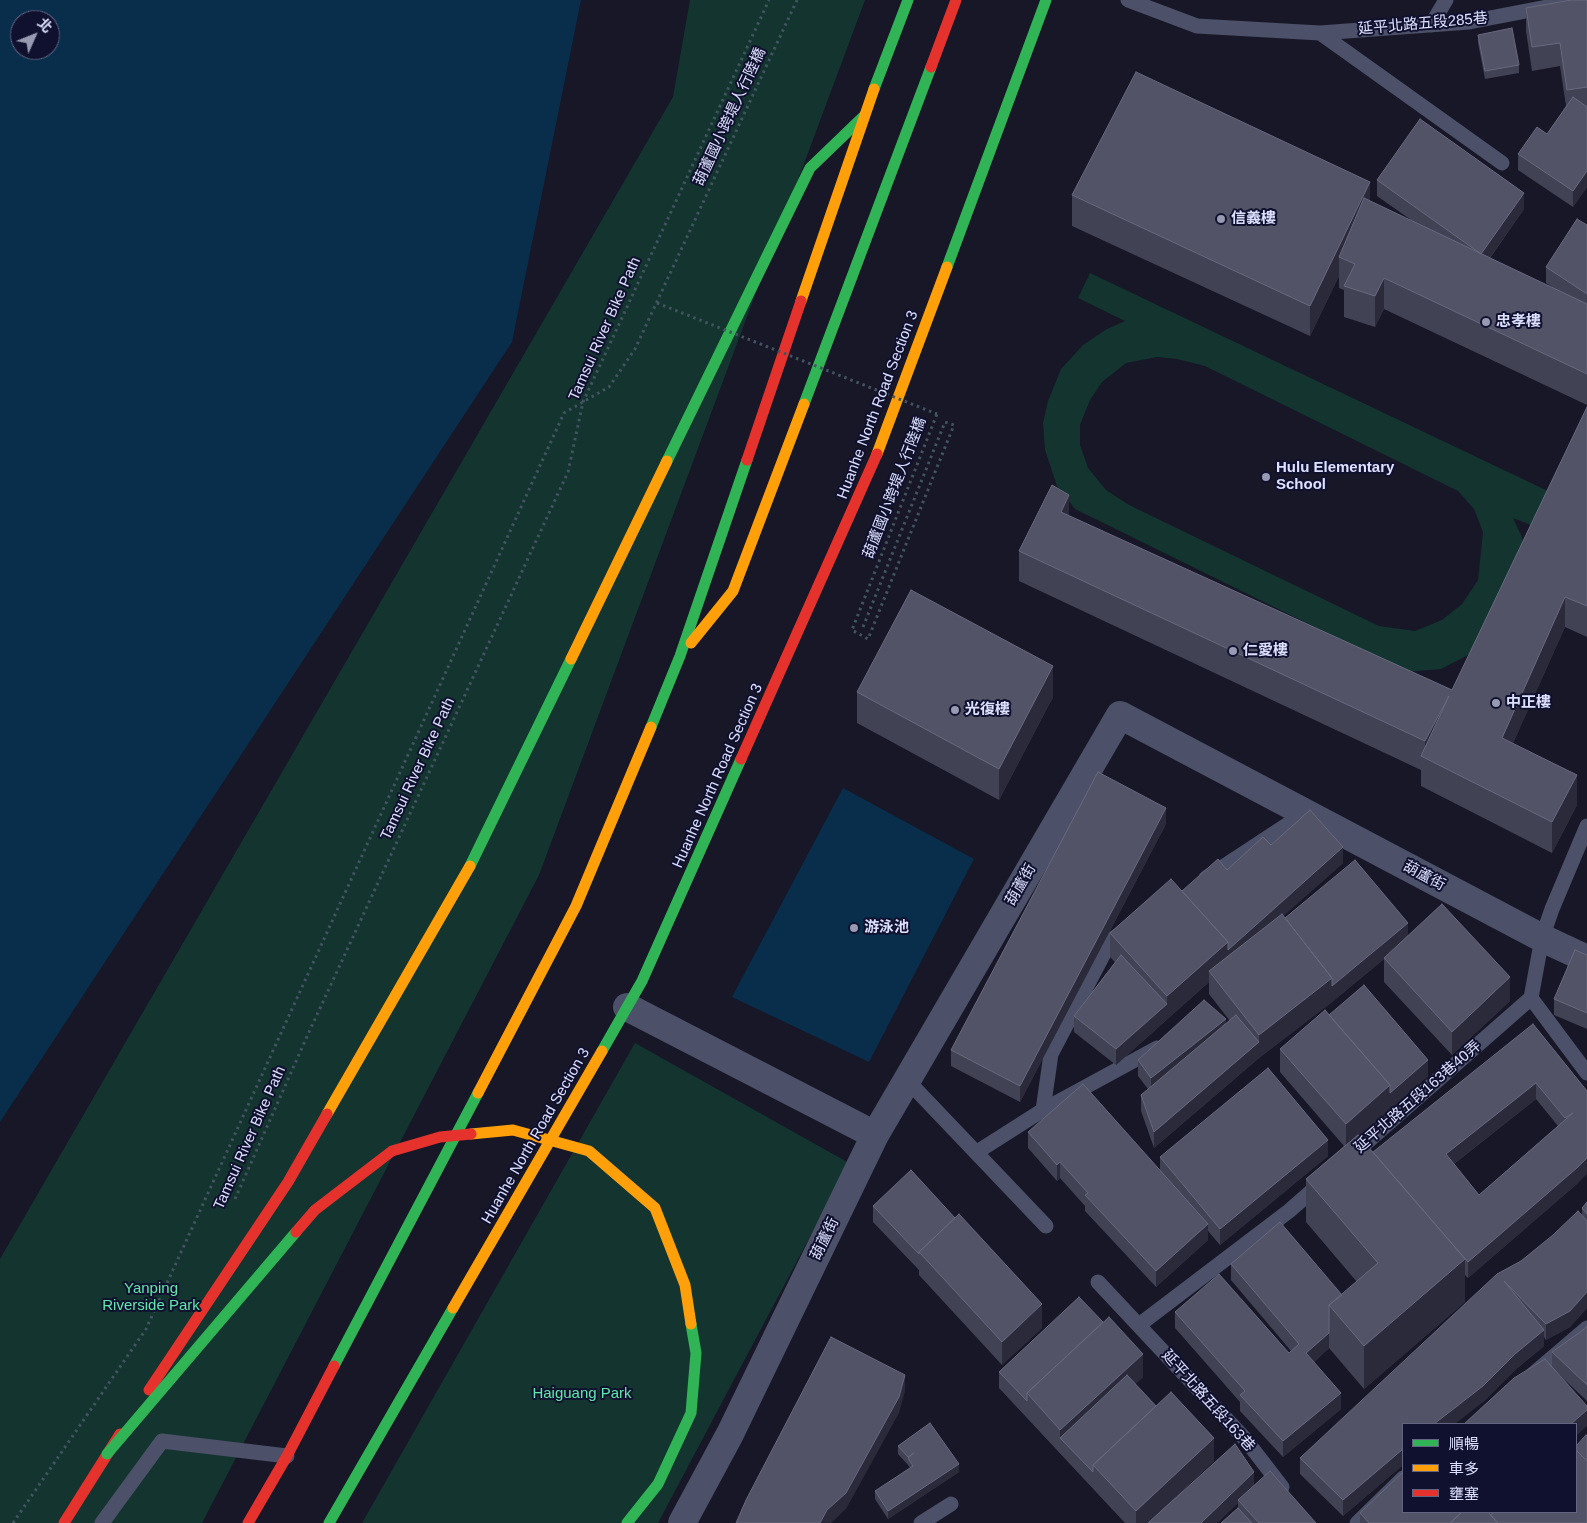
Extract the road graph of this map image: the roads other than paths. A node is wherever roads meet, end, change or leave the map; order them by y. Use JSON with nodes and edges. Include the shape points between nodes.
{"nodes":[{"id":1,"x":908,"y":0,"type":"edge"},
{"id":2,"x":956,"y":0,"type":"edge"},
{"id":3,"x":1046,"y":0,"type":"edge"},
{"id":4,"x":1128,"y":0,"type":"edge"},
{"id":5,"x":1446,"y":0,"type":"edge"},
{"id":6,"x":1584,"y":0,"type":"edge"},
{"id":7,"x":1431,"y":24,"type":"junction"},
{"id":8,"x":1320,"y":33,"type":"junction"},
{"id":9,"x":864,"y":116,"type":"junction"},
{"id":10,"x":1502,"y":163,"type":"dead end"},
{"id":11,"x":680,"y":656,"type":"junction"},
{"id":12,"x":1306,"y":813,"type":"junction"},
{"id":13,"x":1587,"y":826,"type":"edge"},
{"id":14,"x":1190,"y":888,"type":"edge"},
{"id":15,"x":1142,"y":920,"type":"edge"},
{"id":16,"x":1542,"y":938,"type":"junction"},
{"id":17,"x":1587,"y":959,"type":"edge"},
{"id":18,"x":1531,"y":998,"type":"junction"},
{"id":19,"x":627,"y":1007,"type":"junction"},
{"id":20,"x":1157,"y":1048,"type":"edge"},
{"id":21,"x":1587,"y":1073,"type":"edge"},
{"id":22,"x":906,"y":1079,"type":"junction"},
{"id":23,"x":1044,"y":1110,"type":"junction"},
{"id":24,"x":875,"y":1134,"type":"junction"},
{"id":25,"x":977,"y":1152,"type":"junction"},
{"id":26,"x":1046,"y":1226,"type":"dead end"},
{"id":27,"x":1098,"y":1282,"type":"dead end"},
{"id":28,"x":1139,"y":1325,"type":"junction"},
{"id":29,"x":1587,"y":1328,"type":"edge"},
{"id":30,"x":1520,"y":1385,"type":"edge"},
{"id":31,"x":1244,"y":1438,"type":"junction"},
{"id":32,"x":1232,"y":1450,"type":"edge"},
{"id":33,"x":107,"y":1454,"type":"junction"},
{"id":34,"x":286,"y":1456,"type":"junction"},
{"id":35,"x":1402,"y":1479,"type":"edge"},
{"id":36,"x":1296,"y":1501,"type":"edge"},
{"id":37,"x":951,"y":1504,"type":"dead end"},
{"id":38,"x":64,"y":1523,"type":"edge"},
{"id":39,"x":102,"y":1523,"type":"edge"},
{"id":40,"x":248,"y":1523,"type":"edge"},
{"id":41,"x":329,"y":1523,"type":"edge"},
{"id":42,"x":627,"y":1523,"type":"edge"},
{"id":43,"x":682,"y":1523,"type":"edge"},
{"id":44,"x":921,"y":1523,"type":"edge"},
{"id":45,"x":1357,"y":1523,"type":"edge"}],
"edges":[{"from":1,"to":9,"type":"main road"},
{"from":2,"to":11,"type":"main road","via":[[733,591]]},
{"from":3,"to":19,"type":"main road","name":"Huanhe North Road Section 3","via":[[872,468],[642,981]]},
{"from":4,"to":8,"type":"lane","name":"延平北路五段285巷","via":[[1198,26]]},
{"from":5,"to":7,"type":"lane"},
{"from":6,"to":7,"type":"lane","name":"延平北路五段285巷","via":[[1469,22]]},
{"from":7,"to":8,"type":"lane","name":"延平北路五段285巷"},
{"from":8,"to":10,"type":"lane","name":"延平北路五段285巷"},
{"from":9,"to":11,"type":"main road"},
{"from":9,"to":33,"type":"main road","bridge":true,"via":[[810,168],[472,862],[288,1182]]},
{"from":11,"to":34,"type":"main road","via":[[576,906]]},
{"from":12,"to":14,"type":"lane"},
{"from":12,"to":16,"type":"street","name":"葫蘆街"},
{"from":12,"to":22,"type":"street","name":"葫蘆街","via":[[1120,715]]},
{"from":13,"to":16,"type":"lane"},
{"from":15,"to":23,"type":"lane","via":[[1111,940],[1051,1054]]},
{"from":16,"to":17,"type":"street","name":"葫蘆街"},
{"from":16,"to":18,"type":"lane"},
{"from":18,"to":21,"type":"lane"},
{"from":18,"to":28,"type":"lane","name":"延平北路五段163巷40弄","via":[[1289,1211]]},
{"from":19,"to":24,"type":"street"},
{"from":19,"to":41,"type":"main road","name":"Huanhe North Road Section 3"},
{"from":20,"to":23,"type":"lane"},
{"from":22,"to":24,"type":"street","name":"葫蘆街"},
{"from":22,"to":25,"type":"lane"},
{"from":23,"to":25,"type":"lane"},
{"from":24,"to":43,"type":"street","name":"葫蘆街","via":[[730,1434]]},
{"from":25,"to":26,"type":"lane"},
{"from":27,"to":28,"type":"lane","name":"延平北路五段163巷"},
{"from":28,"to":31,"type":"lane","name":"延平北路五段163巷"},
{"from":29,"to":30,"type":"lane"},
{"from":31,"to":32,"type":"lane"},
{"from":31,"to":36,"type":"lane","name":"延平北路五段163巷"},
{"from":33,"to":38,"type":"main road"},
{"from":33,"to":42,"type":"main road","bridge":true,"via":[[315,1210],[392,1151],[440,1137],[513,1130],[589,1152],[655,1208],[685,1285],[696,1353],[691,1413],[658,1484]]},
{"from":34,"to":39,"type":"lane","via":[[162,1442]]},
{"from":34,"to":40,"type":"main road"},
{"from":35,"to":45,"type":"lane"},
{"from":37,"to":44,"type":"lane"}]}
